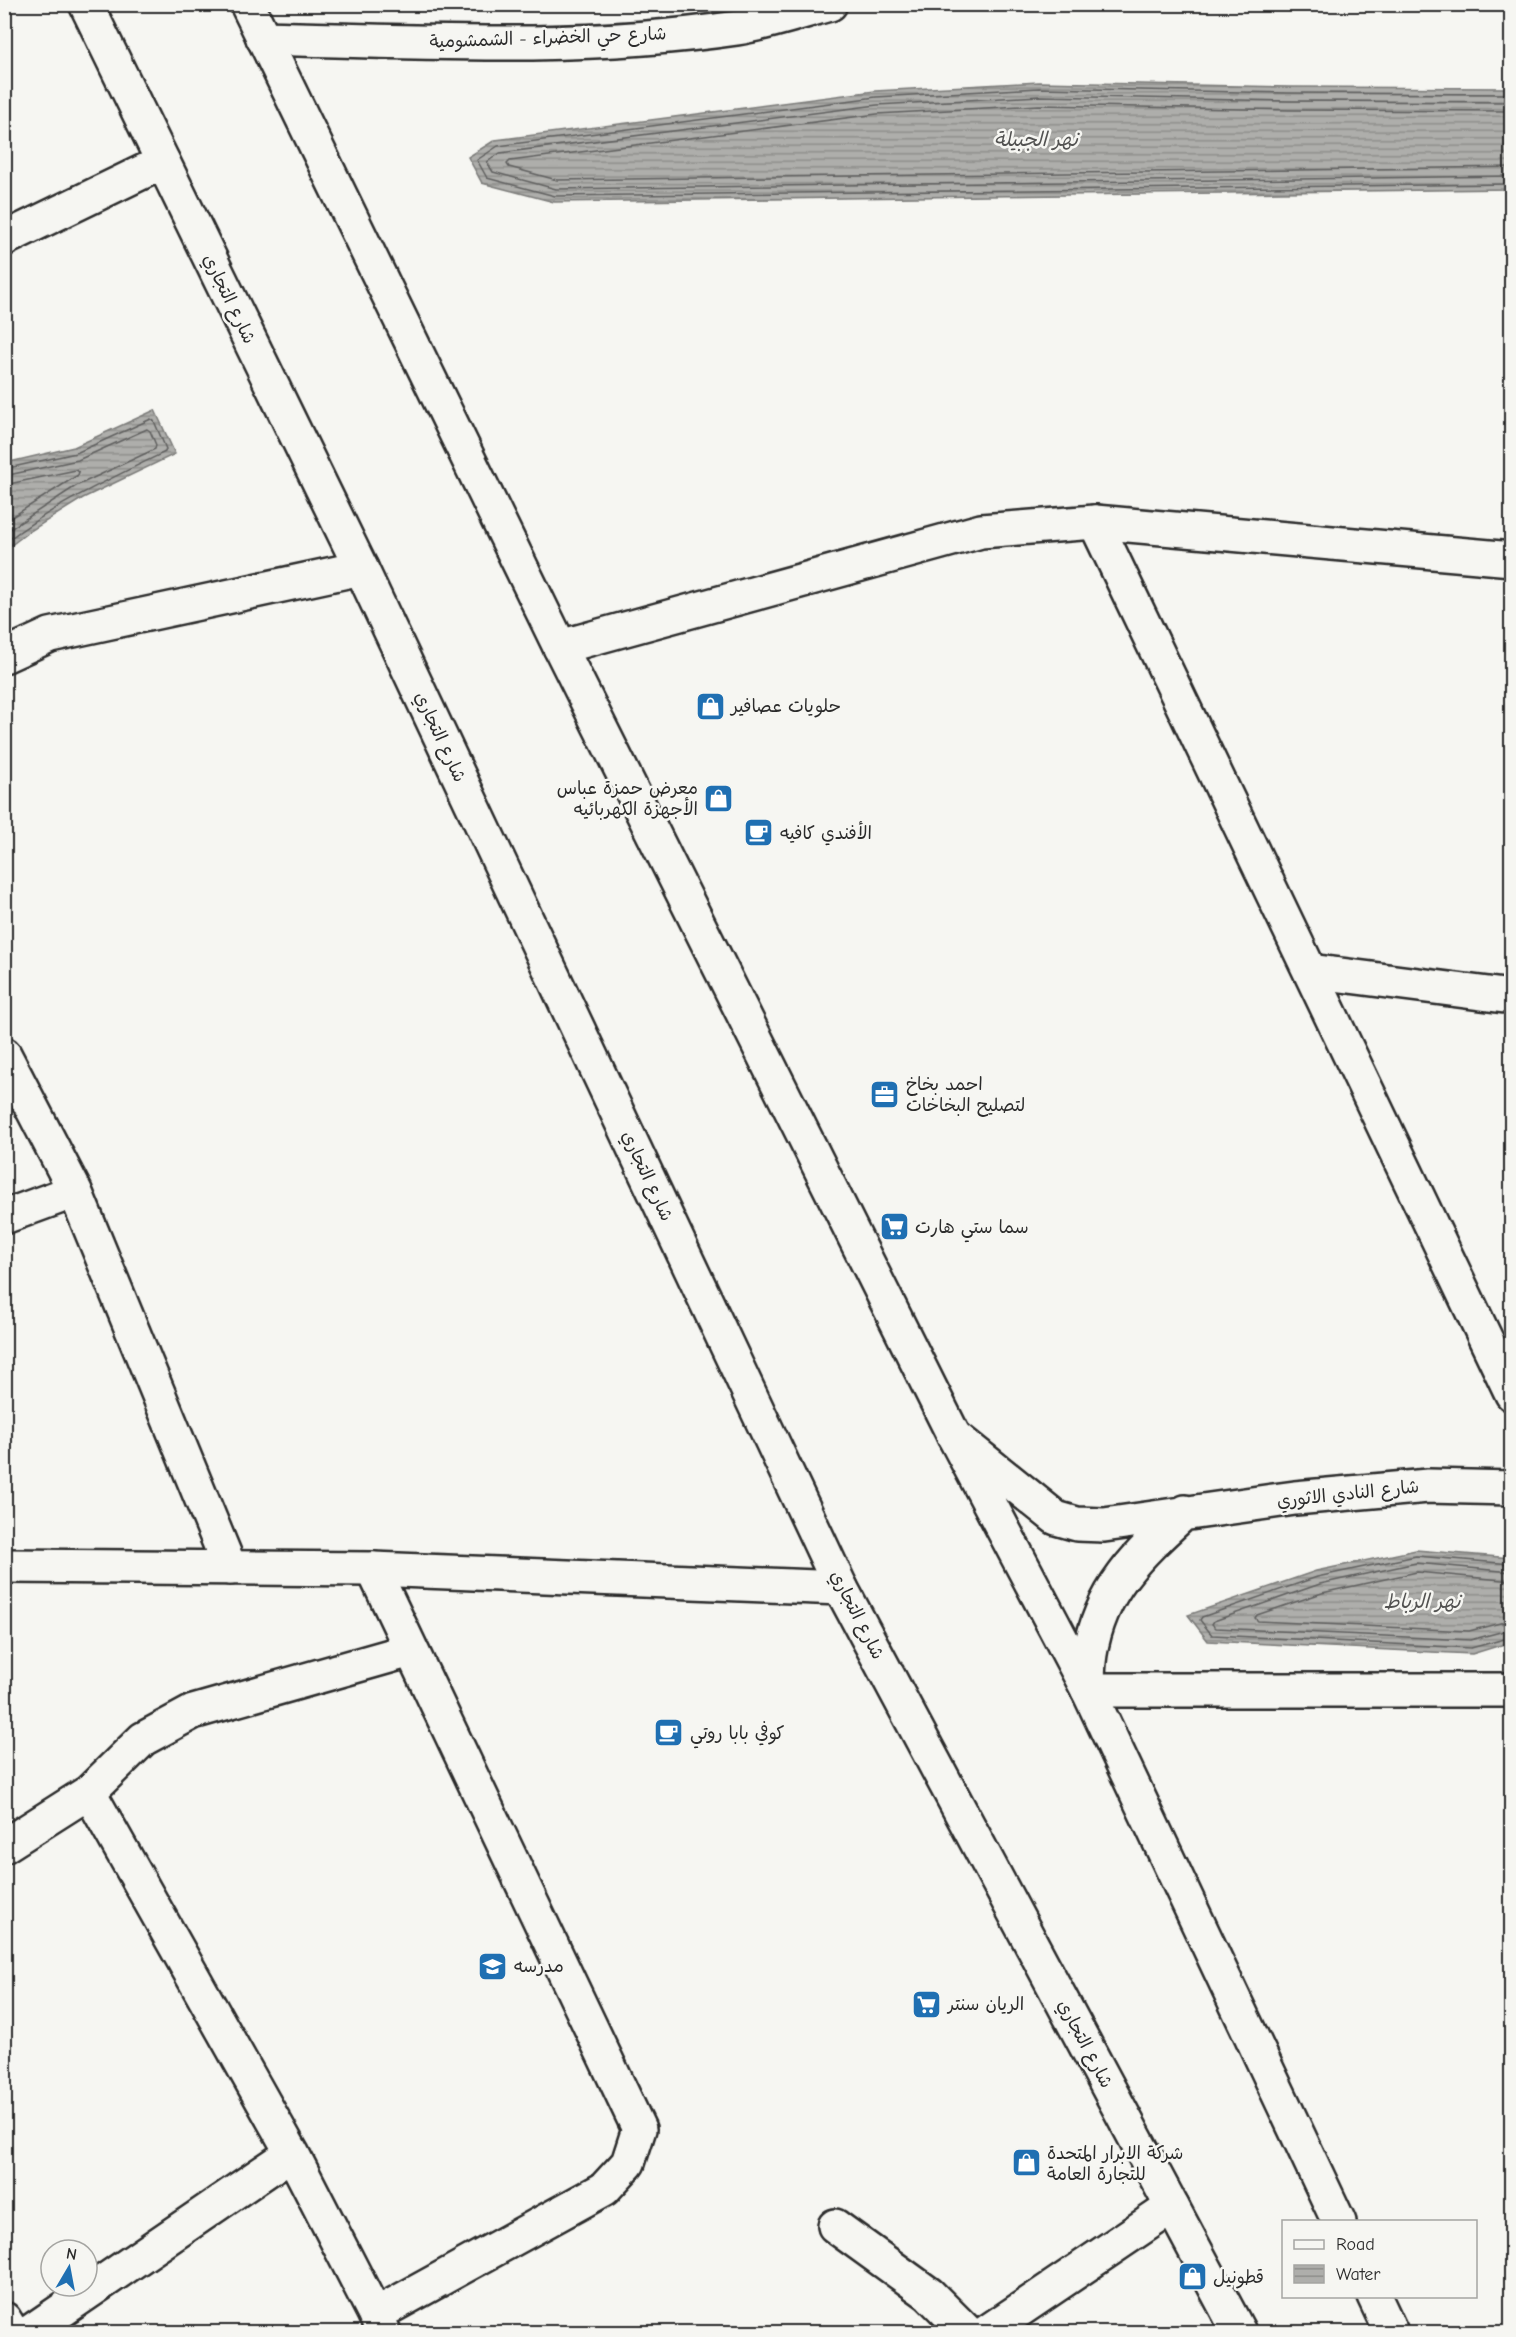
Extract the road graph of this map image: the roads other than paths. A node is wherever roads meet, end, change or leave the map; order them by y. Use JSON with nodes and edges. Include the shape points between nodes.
{"nodes":[{"id":1,"x":86,"y":4,"type":"edge"},
{"id":2,"x":247,"y":4,"type":"edge"},
{"id":3,"x":830,"y":4,"type":"edge"},
{"id":4,"x":263,"y":38,"type":"junction"},
{"id":5,"x":163,"y":162,"type":"junction"},
{"id":6,"x":4,"y":239,"type":"edge"},
{"id":7,"x":1095,"y":522,"type":"junction"},
{"id":8,"x":1512,"y":559,"type":"edge"},
{"id":9,"x":360,"y":568,"type":"junction"},
{"id":10,"x":560,"y":647,"type":"junction"},
{"id":11,"x":4,"y":656,"type":"edge"},
{"id":12,"x":1310,"y":971,"type":"junction"},
{"id":13,"x":1512,"y":997,"type":"edge"},
{"id":14,"x":4,"y":1054,"type":"edge"},
{"id":15,"x":75,"y":1191,"type":"junction"},
{"id":16,"x":4,"y":1217,"type":"edge"},
{"id":17,"x":1512,"y":1394,"type":"edge"},
{"id":18,"x":954,"y":1436,"type":"junction"},
{"id":19,"x":1512,"y":1488,"type":"edge"},
{"id":20,"x":1185,"y":1512,"type":"junction"},
{"id":21,"x":4,"y":1566,"type":"edge"},
{"id":22,"x":230,"y":1568,"type":"junction"},
{"id":23,"x":373,"y":1569,"type":"junction"},
{"id":24,"x":842,"y":1587,"type":"junction"},
{"id":25,"x":411,"y":1650,"type":"junction"},
{"id":26,"x":1088,"y":1690,"type":"junction"},
{"id":27,"x":1512,"y":1690,"type":"edge"},
{"id":28,"x":89,"y":1792,"type":"junction"},
{"id":29,"x":4,"y":1846,"type":"edge"},
{"id":30,"x":292,"y":2153,"type":"junction"},
{"id":31,"x":1172,"y":2206,"type":"junction"},
{"id":32,"x":1338,"y":2220,"type":"edge"},
{"id":33,"x":835,"y":2226,"type":"dead end"},
{"id":34,"x":1375,"y":2298,"type":"edge"},
{"id":35,"x":4,"y":2319,"type":"edge"},
{"id":36,"x":380,"y":2324,"type":"edge"},
{"id":37,"x":12,"y":2332,"type":"edge"},
{"id":38,"x":30,"y":2332,"type":"edge"},
{"id":39,"x":967,"y":2332,"type":"edge"},
{"id":40,"x":987,"y":2332,"type":"edge"},
{"id":41,"x":1239,"y":2332,"type":"edge"},
{"id":42,"x":1391,"y":2332,"type":"edge"}],
"edges":[{"from":1,"to":5,"type":"street","name":"شارع التجاري"},
{"from":2,"to":4,"type":"street"},
{"from":3,"to":4,"type":"street","name":"شارع حي الخضراء - الشمشومية","via":[[739,27],[631,39],[450,43]]},
{"from":4,"to":10,"type":"street"},
{"from":5,"to":6,"type":"street"},
{"from":5,"to":9,"type":"street","name":"شارع التجاري"},
{"from":7,"to":8,"type":"street"},
{"from":7,"to":10,"type":"street","via":[[981,531]]},
{"from":7,"to":12,"type":"street"},
{"from":9,"to":11,"type":"street","via":[[50,635]]},
{"from":9,"to":24,"type":"street","name":"شارع التجاري"},
{"from":10,"to":18,"type":"street"},
{"from":12,"to":13,"type":"street"},
{"from":12,"to":17,"type":"street"},
{"from":14,"to":15,"type":"street"},
{"from":15,"to":16,"type":"street"},
{"from":15,"to":22,"type":"street"},
{"from":18,"to":20,"type":"street","name":"شارع النادي الاثوري","via":[[1056,1518],[1104,1525]]},
{"from":18,"to":26,"type":"street"},
{"from":19,"to":20,"type":"street","name":"شارع النادي الاثوري","via":[[1428,1486]]},
{"from":20,"to":26,"type":"street","via":[[1142,1551],[1103,1608],[1090,1653]]},
{"from":21,"to":22,"type":"street"},
{"from":22,"to":23,"type":"street"},
{"from":23,"to":24,"type":"street"},
{"from":23,"to":25,"type":"street"},
{"from":24,"to":31,"type":"street","name":"شارع التجاري"},
{"from":25,"to":28,"type":"street","via":[[193,1712],[143,1738]]},
{"from":25,"to":36,"type":"street","via":[[639,2129],[628,2163],[604,2189]]},
{"from":26,"to":27,"type":"street"},
{"from":26,"to":32,"type":"street"},
{"from":28,"to":29,"type":"street"},
{"from":28,"to":30,"type":"street"},
{"from":30,"to":36,"type":"street"},
{"from":30,"to":38,"type":"street"},
{"from":31,"to":40,"type":"street"},
{"from":31,"to":41,"type":"street","name":"شارع التجاري"},
{"from":33,"to":39,"type":"street","via":[[929,2294]]},
{"from":34,"to":42,"type":"street"},
{"from":35,"to":37,"type":"street"}]}
